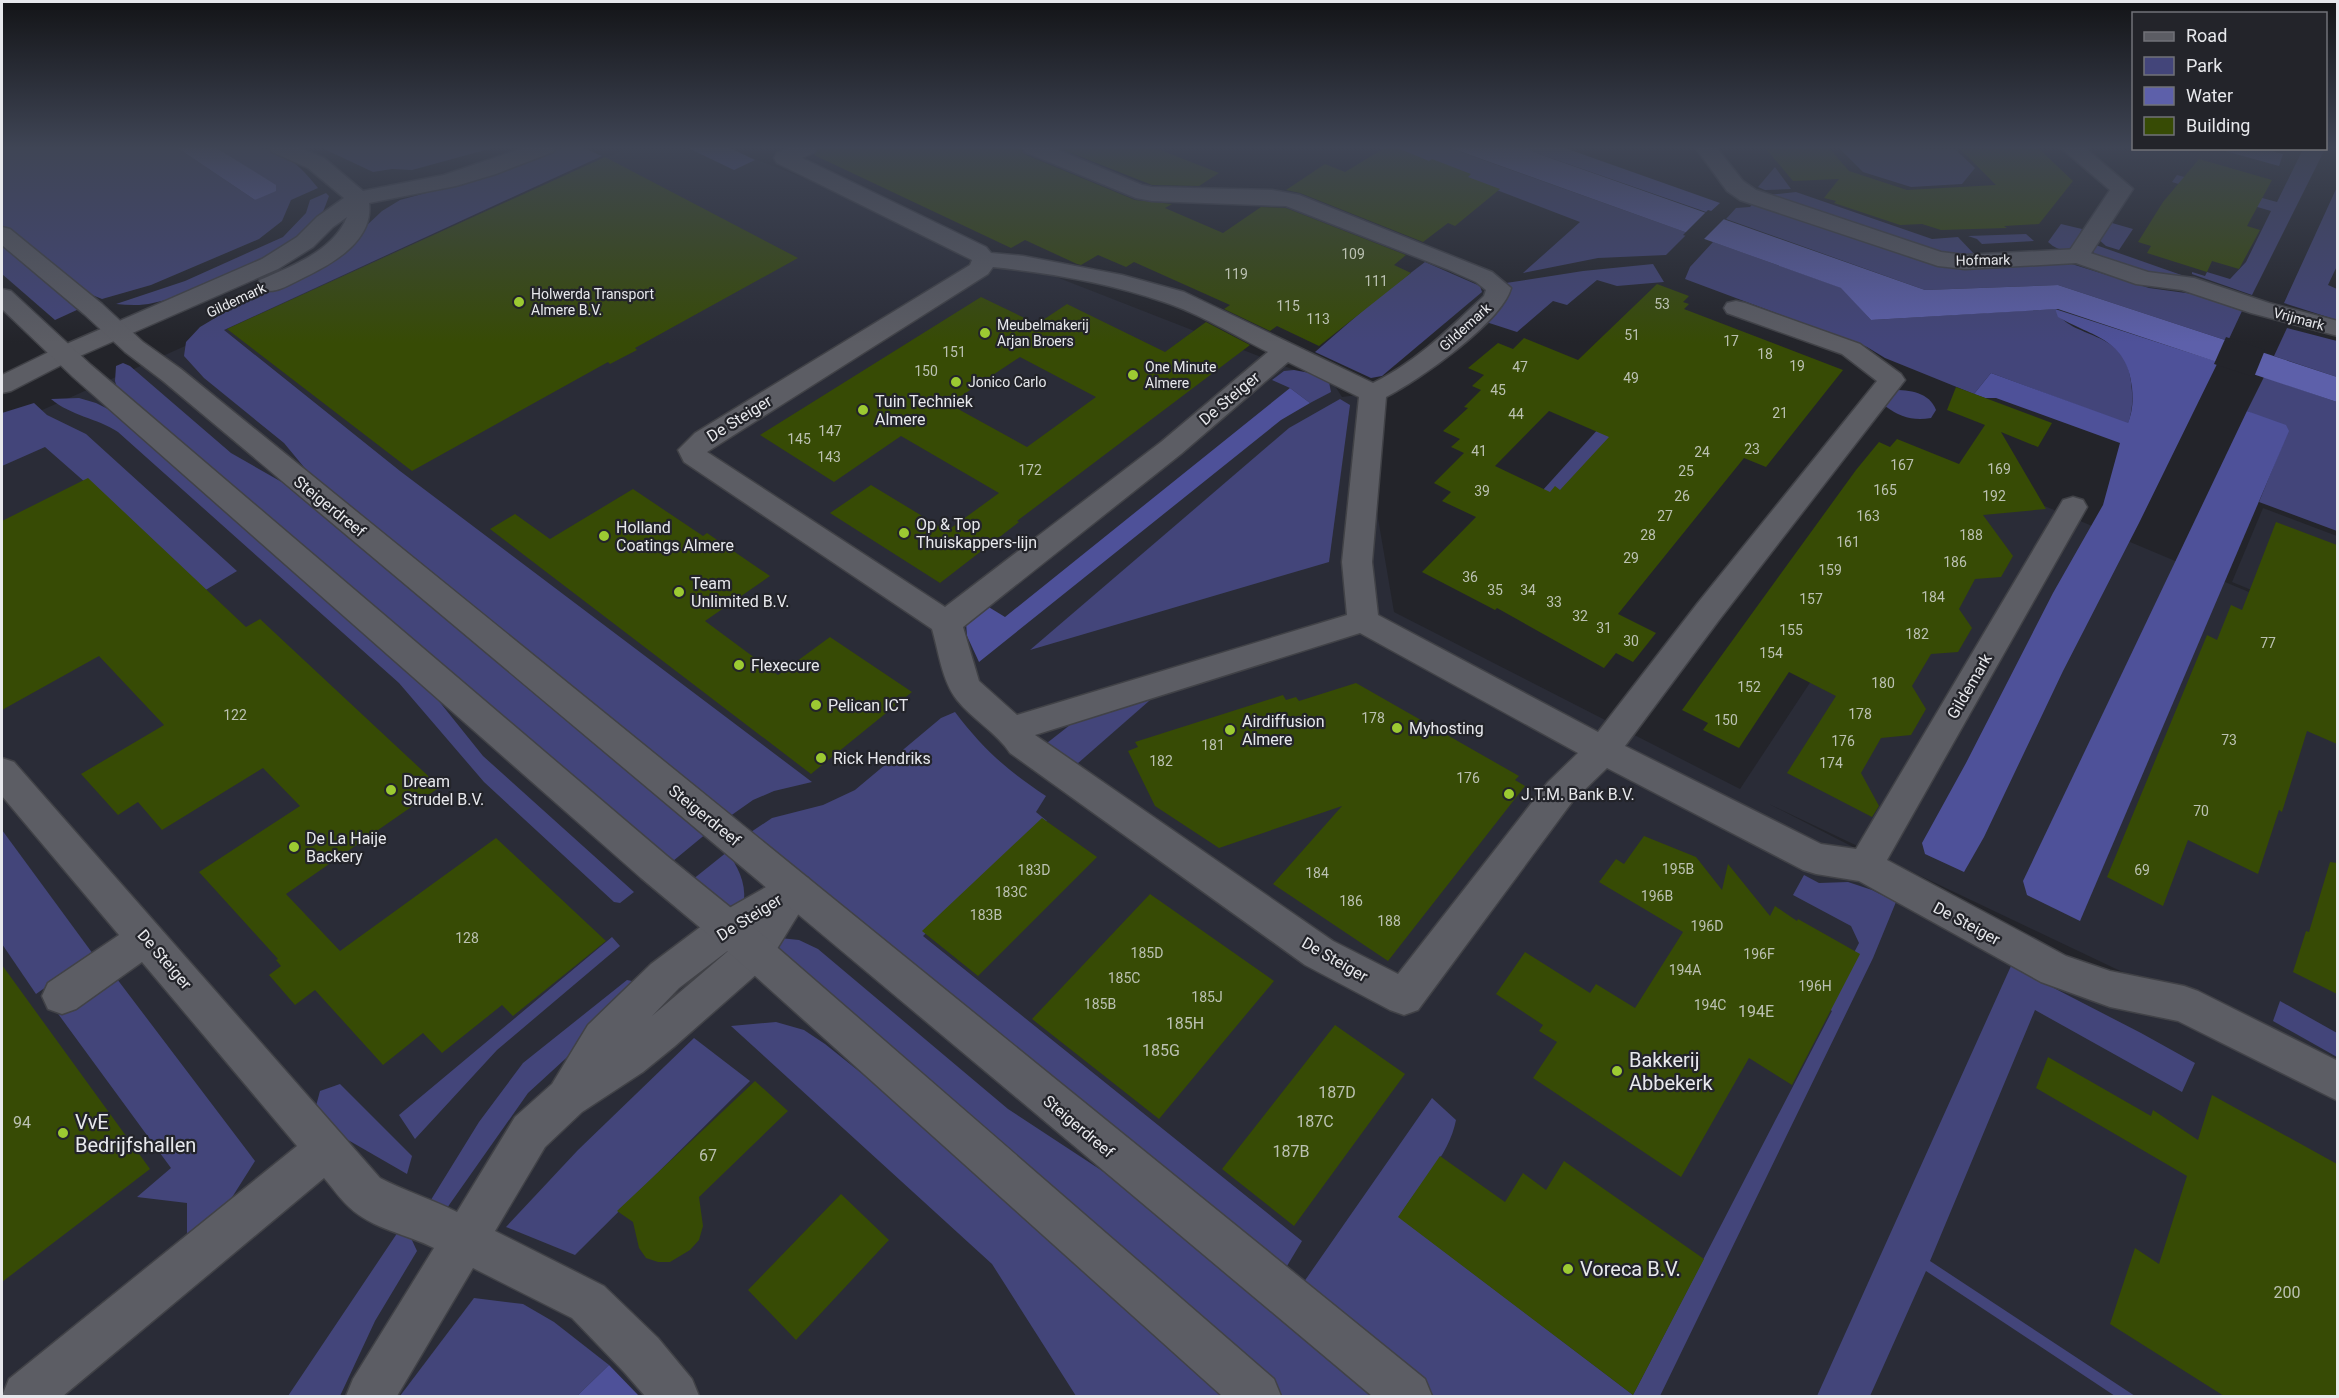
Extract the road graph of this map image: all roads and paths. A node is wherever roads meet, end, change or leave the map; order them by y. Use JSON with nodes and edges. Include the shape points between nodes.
{"nodes":[{"id":1,"x":359,"y":212,"type":"edge"},
{"id":2,"x":896,"y":212,"type":"edge"},
{"id":3,"x":1322,"y":212,"type":"edge"},
{"id":4,"x":1799,"y":212,"type":"edge"},
{"id":5,"x":2107,"y":212,"type":"edge"},
{"id":6,"x":2,"y":234,"type":"edge"},
{"id":7,"x":2078,"y":256,"type":"junction"},
{"id":8,"x":984,"y":259,"type":"junction"},
{"id":9,"x":2,"y":296,"type":"edge"},
{"id":10,"x":1736,"y":308,"type":"dead end"},
{"id":11,"x":2260,"y":308,"type":"joint"},
{"id":12,"x":2337,"y":329,"type":"edge"},
{"id":13,"x":126,"y":339,"type":"junction"},
{"id":14,"x":1285,"y":351,"type":"junction"},
{"id":15,"x":73,"y":363,"type":"junction"},
{"id":16,"x":2,"y":385,"type":"edge"},
{"id":17,"x":1373,"y":393,"type":"junction"},
{"id":18,"x":2,"y":404,"type":"edge"},
{"id":19,"x":2073,"y":507,"type":"dead end"},
{"id":20,"x":1363,"y":621,"type":"junction"},
{"id":21,"x":946,"y":623,"type":"junction"},
{"id":22,"x":1014,"y":729,"type":"junction"},
{"id":23,"x":1603,"y":750,"type":"junction"},
{"id":24,"x":2,"y":771,"type":"edge"},
{"id":25,"x":1865,"y":866,"type":"junction"},
{"id":26,"x":795,"y":889,"type":"junction"},
{"id":27,"x":146,"y":938,"type":"junction"},
{"id":28,"x":740,"y":940,"type":"junction"},
{"id":29,"x":62,"y":996,"type":"dead end"},
{"id":30,"x":2337,"y":1082,"type":"edge"},
{"id":31,"x":327,"y":1148,"type":"junction"},
{"id":32,"x":462,"y":1240,"type":"junction"},
{"id":33,"x":26,"y":1396,"type":"edge"},
{"id":34,"x":370,"y":1396,"type":"edge"},
{"id":35,"x":675,"y":1396,"type":"edge"},
{"id":36,"x":1257,"y":1396,"type":"edge"},
{"id":37,"x":1408,"y":1396,"type":"edge"}],
"edges":[{"from":1,"to":13,"type":"street","name":"Gildemark","via":[[353,230],[314,264]]},
{"from":2,"to":8,"type":"street","via":[[978,252]]},
{"from":3,"to":17,"type":"street","name":"Gildemark","via":[[1455,264],[1499,288],[1496,299],[1427,361],[1396,383]]},
{"from":4,"to":7,"type":"street","name":"Hofmark","via":[[1938,259],[1965,262]]},
{"from":5,"to":7,"type":"street"},
{"from":6,"to":13,"type":"street","name":"Steigerdreef"},
{"from":7,"to":11,"type":"street","name":"Hofmark","via":[[2145,279],[2185,283]]},
{"from":8,"to":14,"type":"street","via":[[1151,288]]},
{"from":8,"to":21,"type":"street","name":"De Steiger","via":[[980,268],[692,450],[694,456],[742,489]]},
{"from":9,"to":15,"type":"street"},
{"from":10,"to":23,"type":"street","via":[[1851,349],[1892,380]]},
{"from":11,"to":12,"type":"street","name":"Vrijmark"},
{"from":13,"to":15,"type":"street","name":"Gildemark"},
{"from":13,"to":26,"type":"street","name":"Steigerdreef"},
{"from":14,"to":17,"type":"street"},
{"from":14,"to":21,"type":"street","name":"De Steiger","via":[[1171,448]]},
{"from":15,"to":16,"type":"street"},
{"from":15,"to":18,"type":"street"},
{"from":15,"to":28,"type":"street"},
{"from":17,"to":20,"type":"street","via":[[1357,562]]},
{"from":19,"to":25,"type":"street","name":"Gildemark"},
{"from":20,"to":22,"type":"street"},
{"from":20,"to":23,"type":"street","name":"De Steiger"},
{"from":21,"to":22,"type":"street","name":"De Steiger","via":[[965,687]]},
{"from":22,"to":23,"type":"street","name":"De Steiger","via":[[1022,744],[1319,953],[1404,997],[1560,792]]},
{"from":23,"to":25,"type":"street","name":"De Steiger","via":[[1816,859]]},
{"from":24,"to":27,"type":"street","name":"De Steiger"},
{"from":25,"to":30,"type":"street","name":"De Steiger","via":[[2055,970],[2110,989],[2184,1004]]},
{"from":26,"to":28,"type":"street","name":"De Steiger"},
{"from":26,"to":37,"type":"street","name":"Steigerdreef"},
{"from":27,"to":29,"type":"street"},
{"from":27,"to":31,"type":"street","name":"De Steiger"},
{"from":28,"to":32,"type":"street","name":"De Steiger","via":[[629,1058],[567,1098],[530,1132]]},
{"from":28,"to":36,"type":"street"},
{"from":31,"to":32,"type":"street","name":"De Steiger","via":[[365,1193]]},
{"from":31,"to":33,"type":"street"},
{"from":32,"to":34,"type":"street","name":"De Steiger"},
{"from":32,"to":35,"type":"street","name":"De Steiger","via":[[588,1302]]}]}
